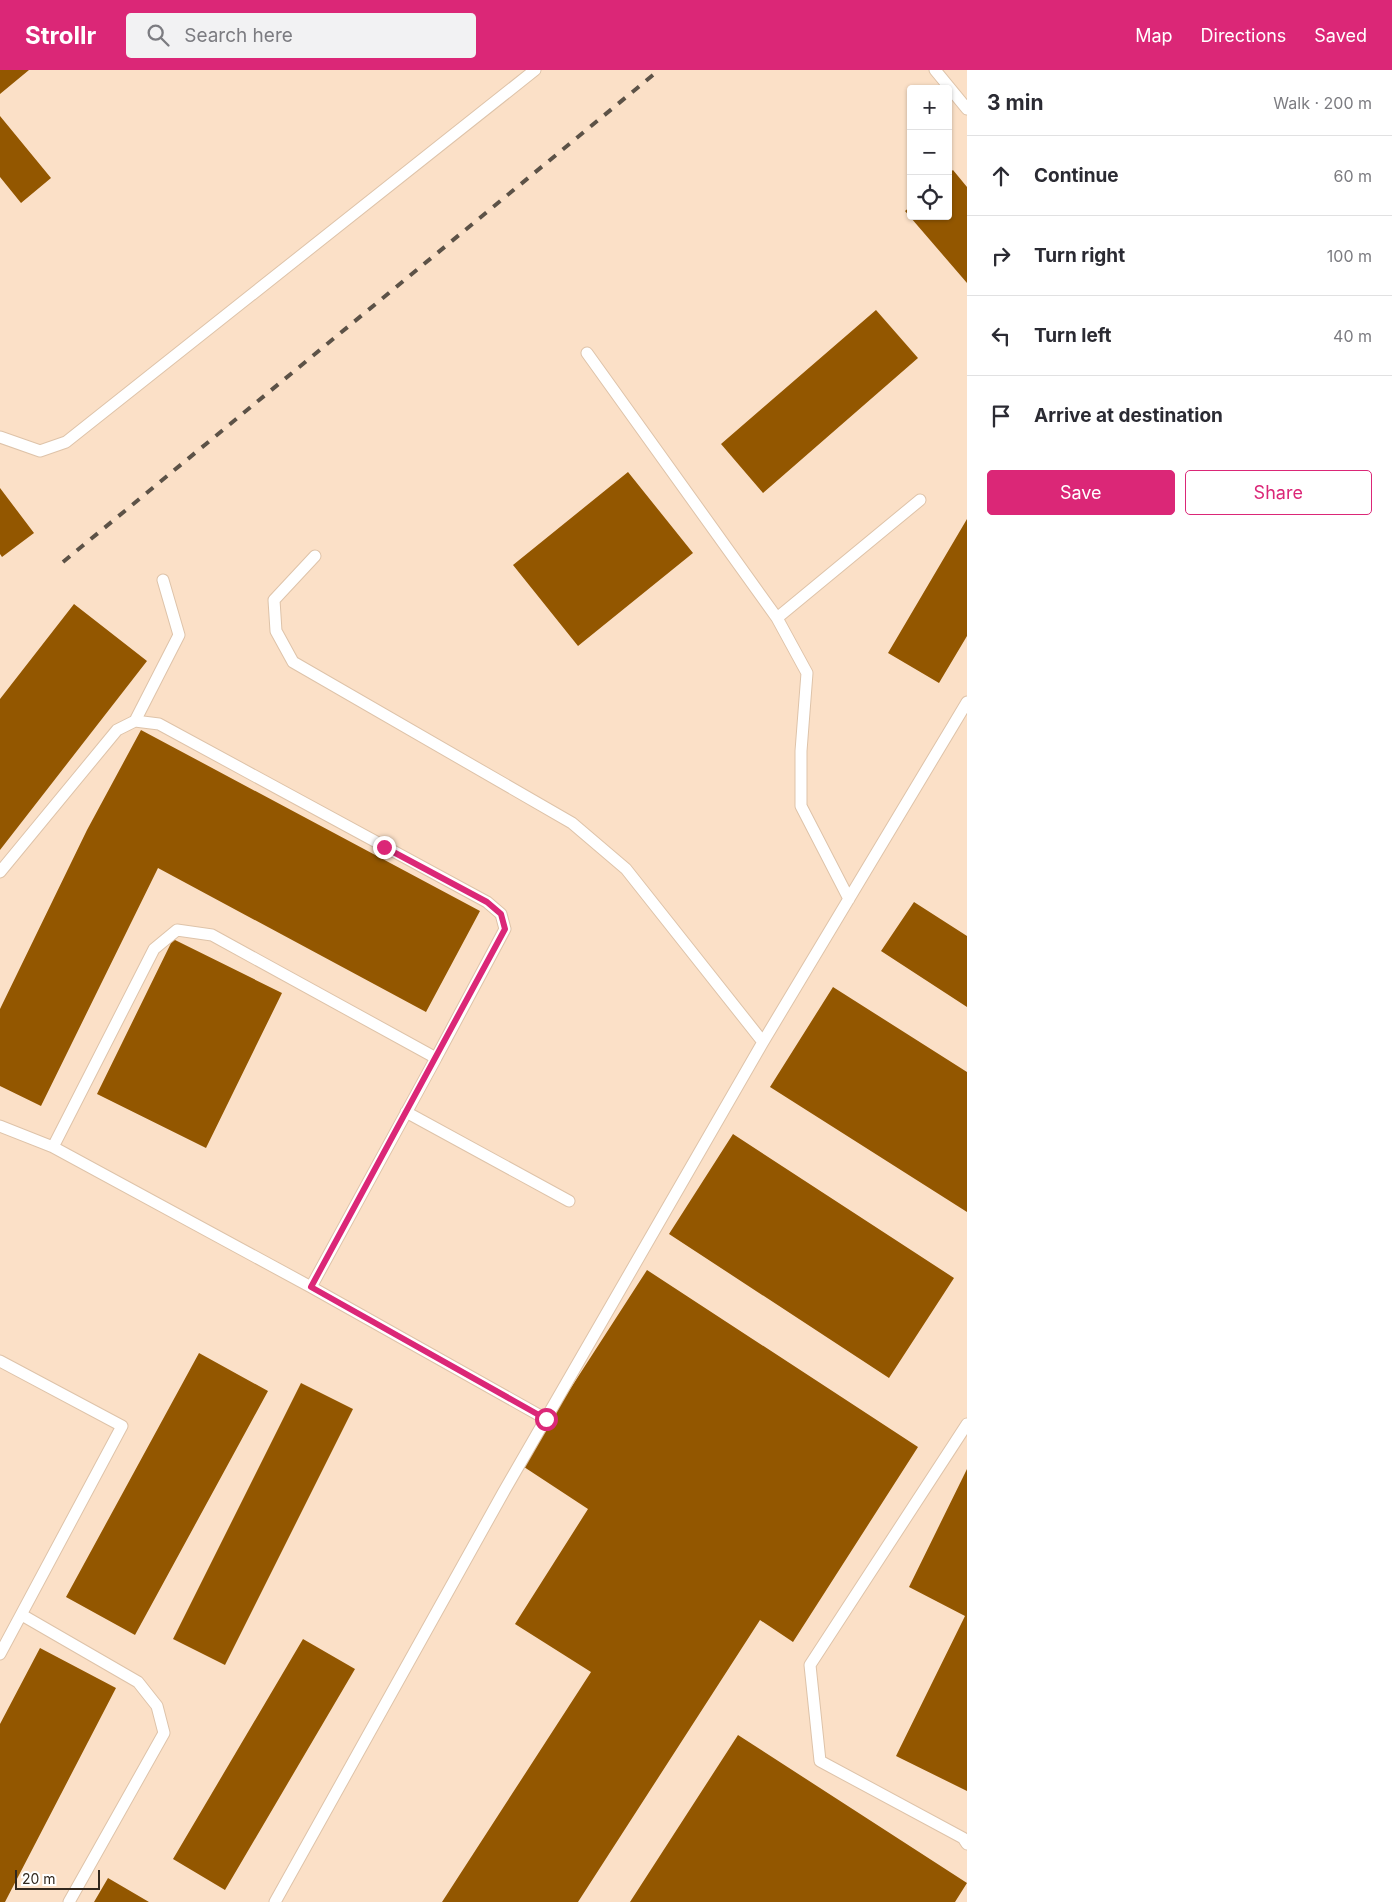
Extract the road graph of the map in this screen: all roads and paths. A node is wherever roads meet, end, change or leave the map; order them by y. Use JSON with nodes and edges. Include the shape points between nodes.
{"nodes":[{"id":1,"x":535,"y":70,"type":"edge"},
{"id":2,"x":935,"y":70,"type":"edge"},
{"id":3,"x":967,"y":110,"type":"edge"},
{"id":4,"x":587,"y":353,"type":"dead end"},
{"id":5,"x":0,"y":437,"type":"edge"},
{"id":6,"x":920,"y":500,"type":"dead end"},
{"id":7,"x":315,"y":556,"type":"dead end"},
{"id":8,"x":162,"y":580,"type":"dead end"},
{"id":9,"x":777,"y":618,"type":"junction"},
{"id":10,"x":967,"y":702,"type":"edge"},
{"id":11,"x":135,"y":721,"type":"junction"},
{"id":12,"x":0,"y":872,"type":"edge"},
{"id":13,"x":849,"y":898,"type":"junction"},
{"id":14,"x":763,"y":1042,"type":"junction"},
{"id":15,"x":436,"y":1058,"type":"junction"},
{"id":16,"x":406,"y":1112,"type":"junction"},
{"id":17,"x":0,"y":1126,"type":"edge"},
{"id":18,"x":53,"y":1147,"type":"junction"},
{"id":19,"x":569,"y":1201,"type":"dead end"},
{"id":20,"x":311,"y":1287,"type":"junction"},
{"id":21,"x":0,"y":1361,"type":"edge"},
{"id":22,"x":546,"y":1419,"type":"junction"},
{"id":23,"x":967,"y":1424,"type":"edge"},
{"id":24,"x":22,"y":1615,"type":"junction"},
{"id":25,"x":0,"y":1654,"type":"edge"},
{"id":26,"x":967,"y":1844,"type":"edge"},
{"id":27,"x":70,"y":1902,"type":"edge"},
{"id":28,"x":275,"y":1902,"type":"edge"}],
"edges":[{"from":1,"to":5,"type":"lane","via":[[66,442],[40,452]]},
{"from":2,"to":3,"type":"lane"},
{"from":4,"to":9,"type":"lane"},
{"from":6,"to":9,"type":"lane"},
{"from":7,"to":14,"type":"lane","via":[[274,600],[276,631],[293,662],[572,823],[626,869]]},
{"from":8,"to":11,"type":"lane","via":[[179,635]]},
{"from":9,"to":13,"type":"lane","via":[[807,673],[801,806]]},
{"from":10,"to":13,"type":"lane"},
{"from":11,"to":12,"type":"lane","via":[[117,730]]},
{"from":11,"to":15,"type":"lane","via":[[159,724],[487,902],[501,914],[505,929]]},
{"from":13,"to":14,"type":"lane"},
{"from":14,"to":22,"type":"lane"},
{"from":15,"to":16,"type":"lane"},
{"from":15,"to":18,"type":"lane","via":[[212,934],[177,930],[154,949]]},
{"from":16,"to":19,"type":"lane"},
{"from":16,"to":20,"type":"lane"},
{"from":17,"to":18,"type":"lane"},
{"from":18,"to":20,"type":"lane"},
{"from":20,"to":22,"type":"lane"},
{"from":21,"to":24,"type":"lane","via":[[122,1426]]},
{"from":22,"to":28,"type":"lane"},
{"from":23,"to":26,"type":"lane","via":[[810,1666],[820,1761],[963,1838]]},
{"from":24,"to":25,"type":"lane"},
{"from":24,"to":27,"type":"lane","via":[[138,1682],[157,1706],[164,1733]]}]}
